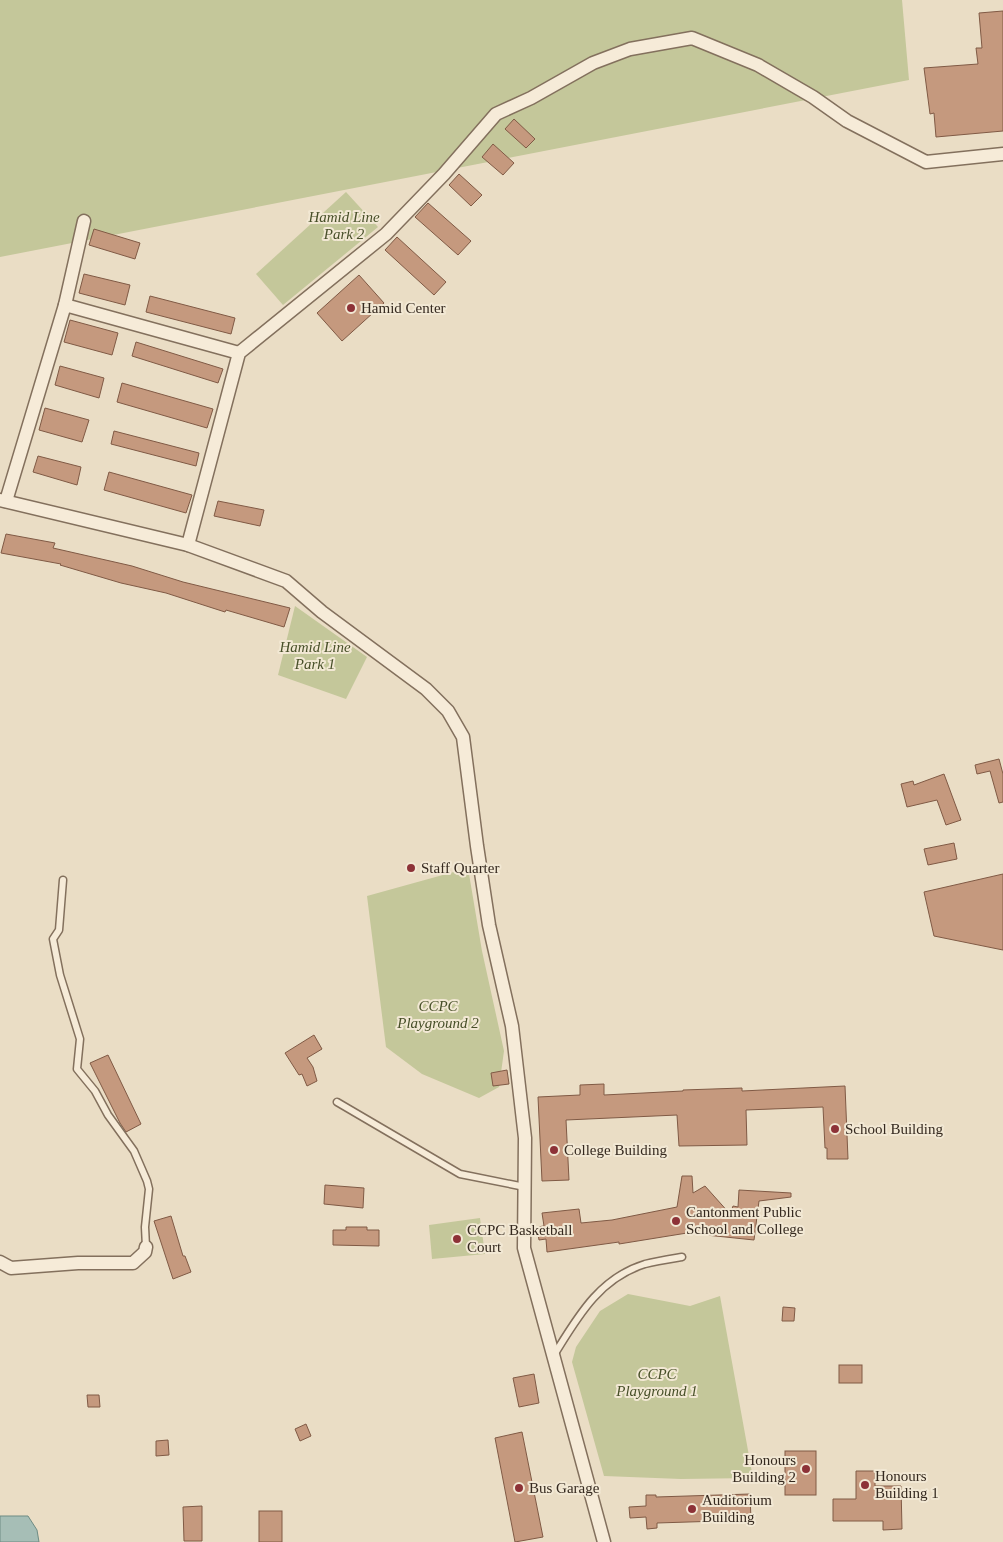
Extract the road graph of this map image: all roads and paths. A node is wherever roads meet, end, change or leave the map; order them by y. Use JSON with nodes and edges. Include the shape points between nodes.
{"nodes":[{"id":1,"x":1003,"y":154,"type":"edge"},
{"id":2,"x":84,"y":221,"type":"dead end"},
{"id":3,"x":65,"y":305,"type":"junction"},
{"id":4,"x":239,"y":353,"type":"junction"},
{"id":5,"x":3,"y":500,"type":"edge"},
{"id":6,"x":188,"y":545,"type":"junction"},
{"id":7,"x":63,"y":880,"type":"dead end"},
{"id":8,"x":338,"y":1102,"type":"dead end"},
{"id":9,"x":525,"y":1187,"type":"junction"},
{"id":10,"x":146,"y":1247,"type":"joint"},
{"id":11,"x":682,"y":1257,"type":"dead end"},
{"id":12,"x":0,"y":1262,"type":"edge"},
{"id":13,"x":554,"y":1356,"type":"junction"},
{"id":14,"x":604,"y":1542,"type":"edge"}],
"edges":[{"from":1,"to":4,"type":"street","via":[[926,162],[847,122],[758,64],[692,38],[630,49],[593,63],[496,114],[386,234]]},
{"from":2,"to":3,"type":"street"},
{"from":3,"to":4,"type":"street"},
{"from":3,"to":5,"type":"street"},
{"from":4,"to":6,"type":"street"},
{"from":5,"to":6,"type":"street"},
{"from":6,"to":9,"type":"street","via":[[286,581],[322,612],[426,689],[448,711],[463,736],[489,925],[512,1026],[525,1138]]},
{"from":7,"to":10,"type":"lane","via":[[59,930],[53,939],[60,975],[80,1039],[78,1069],[134,1151],[147,1181]]},
{"from":8,"to":9,"type":"lane","via":[[460,1174]]},
{"from":9,"to":13,"type":"street","via":[[524,1248]]},
{"from":10,"to":12,"type":"street","via":[[133,1263],[11,1268]]},
{"from":11,"to":13,"type":"lane","via":[[643,1264],[609,1282],[582,1311]]},
{"from":13,"to":14,"type":"street"}]}
